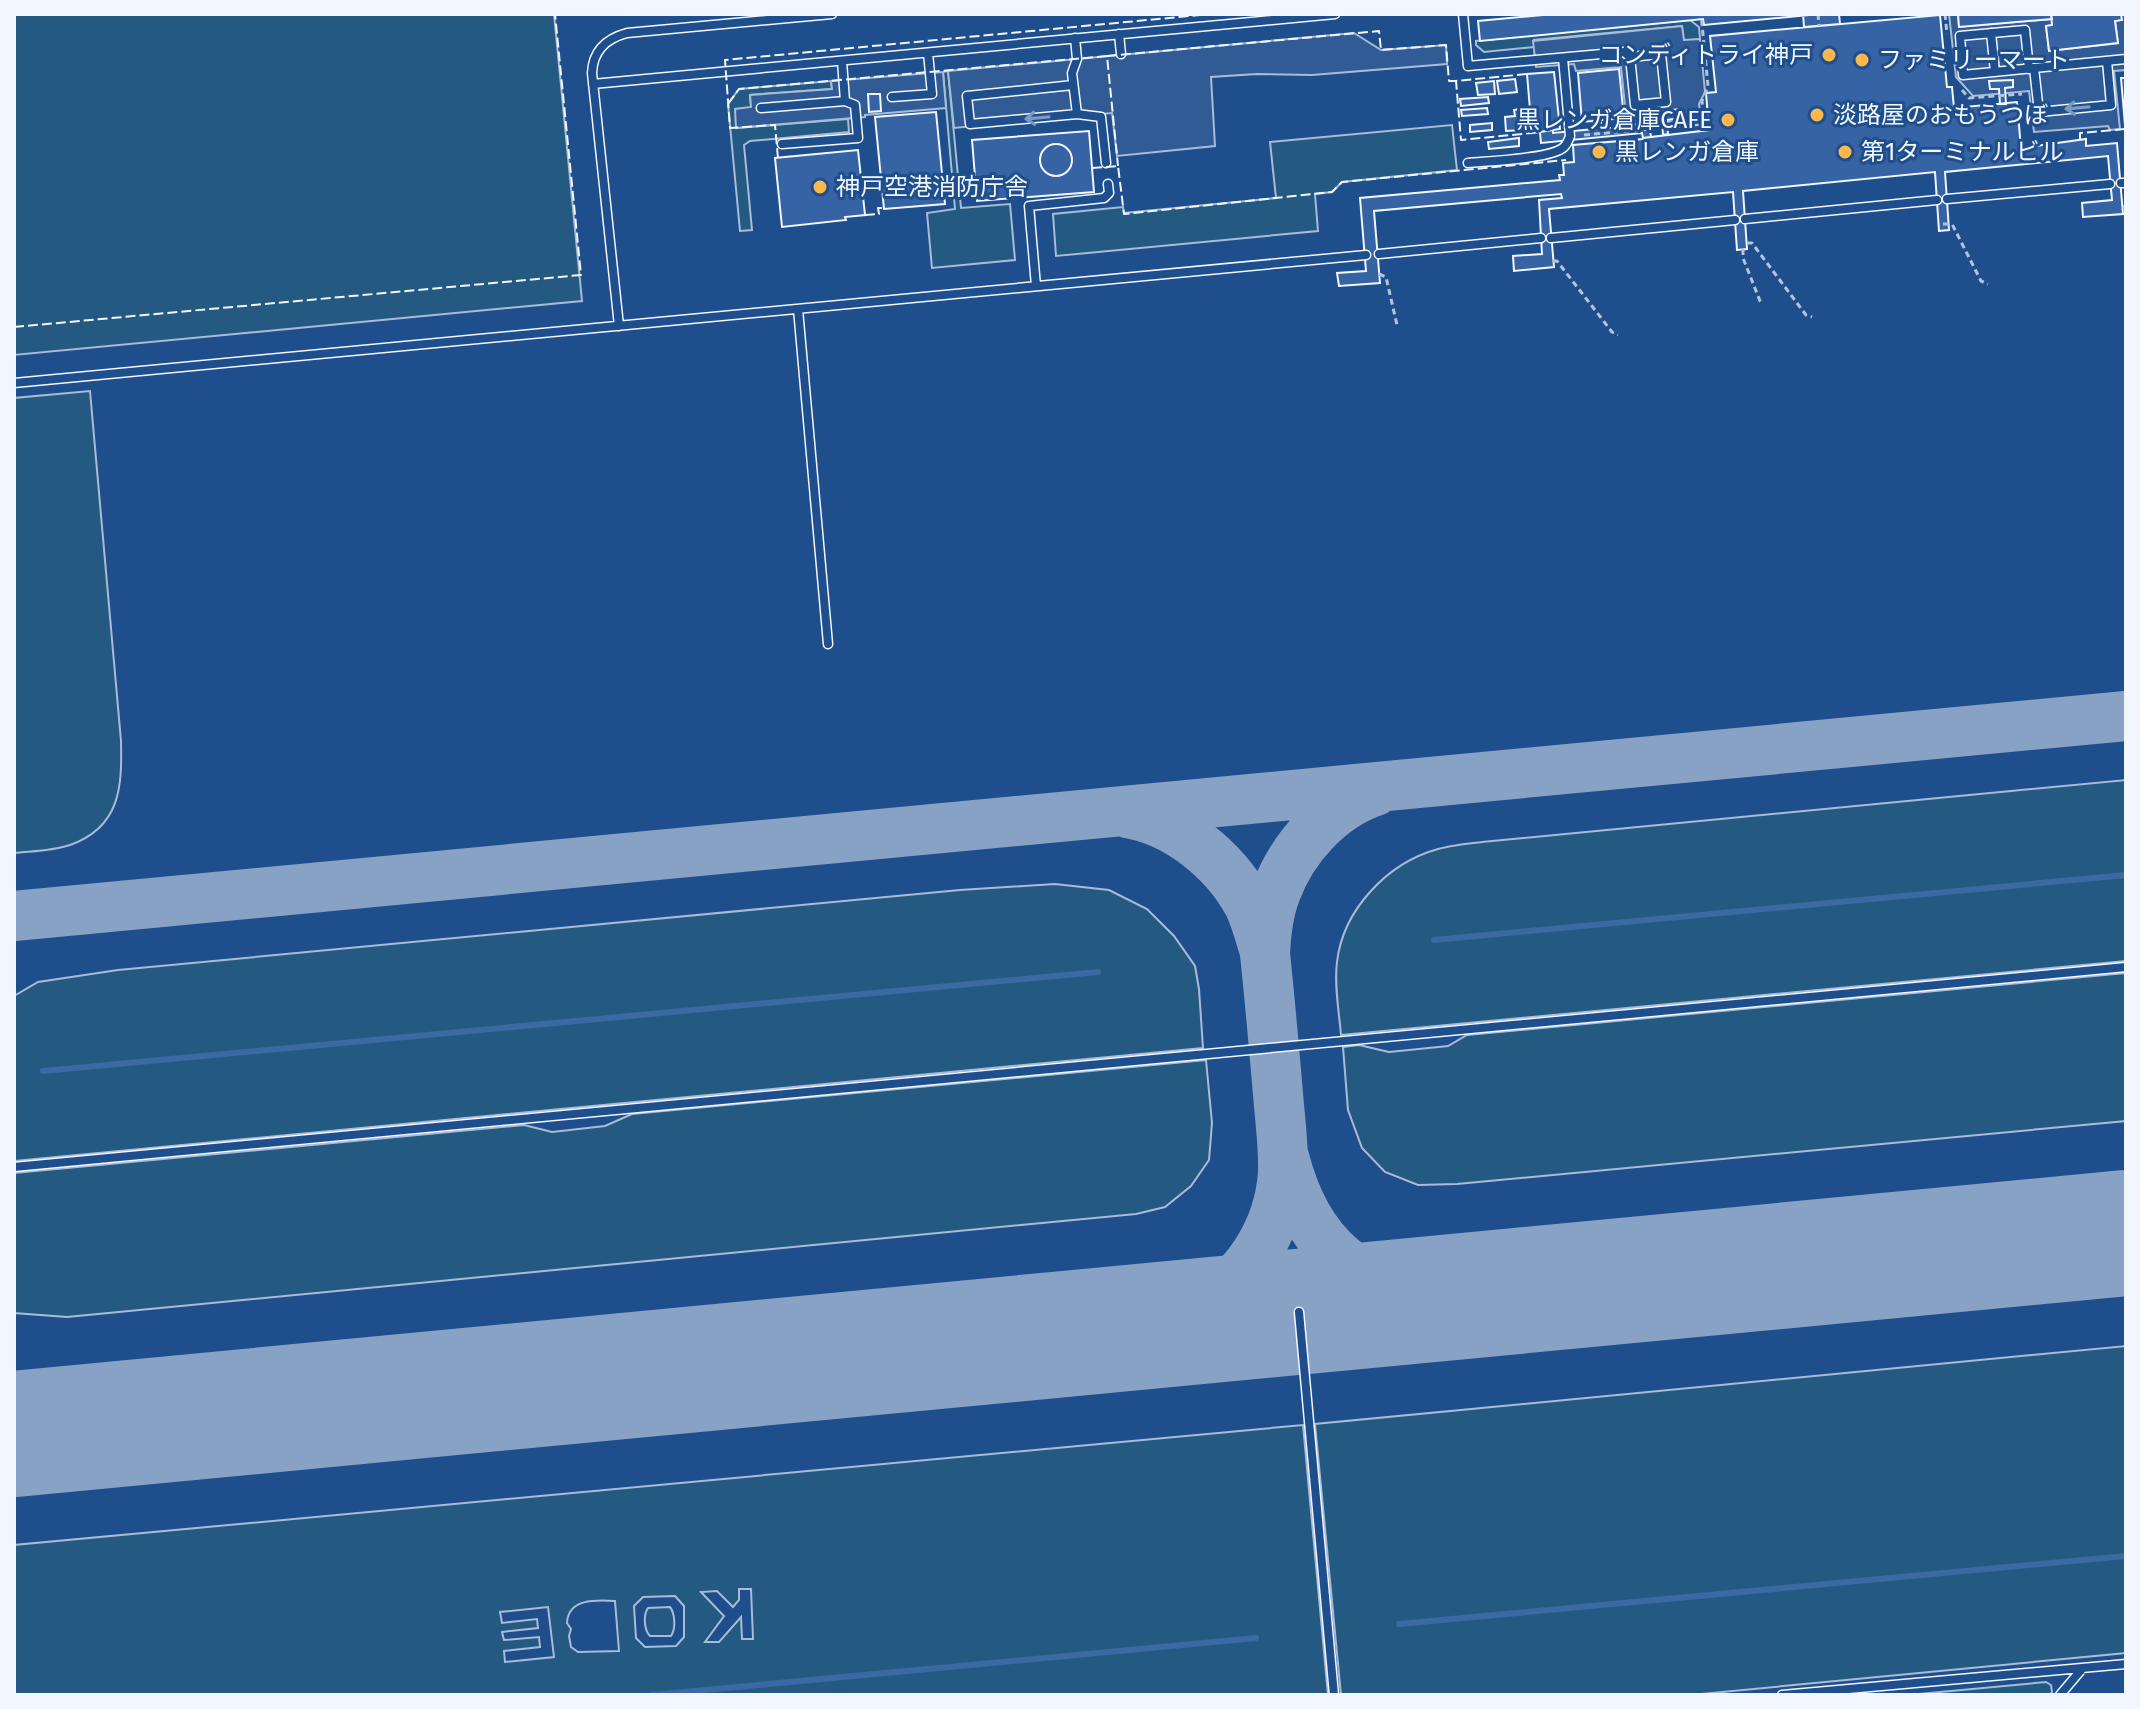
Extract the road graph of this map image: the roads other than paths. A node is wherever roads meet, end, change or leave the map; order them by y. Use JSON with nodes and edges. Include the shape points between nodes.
{"nodes":[{"id":1,"x":704,"y":14,"type":"edge"},
{"id":2,"x":832,"y":14,"type":"edge"},
{"id":3,"x":1335,"y":14,"type":"edge"},
{"id":4,"x":1463,"y":14,"type":"edge"},
{"id":5,"x":705,"y":26,"type":"junction"},
{"id":6,"x":1991,"y":33,"type":"junction"},
{"id":7,"x":1119,"y":34,"type":"junction"},
{"id":8,"x":1075,"y":38,"type":"junction"},
{"id":9,"x":928,"y":53,"type":"junction"},
{"id":10,"x":1121,"y":54,"type":"dead end"},
{"id":11,"x":1630,"y":57,"type":"junction"},
{"id":12,"x":1563,"y":58,"type":"junction"},
{"id":13,"x":2126,"y":59,"type":"edge"},
{"id":14,"x":842,"y":61,"type":"junction"},
{"id":15,"x":2107,"y":61,"type":"junction"},
{"id":16,"x":2032,"y":69,"type":"junction"},
{"id":17,"x":1995,"y":72,"type":"junction"},
{"id":18,"x":593,"y":84,"type":"junction"},
{"id":19,"x":1073,"y":85,"type":"junction"},
{"id":20,"x":892,"y":97,"type":"dead end"},
{"id":21,"x":845,"y":101,"type":"junction"},
{"id":22,"x":761,"y":108,"type":"dead end"},
{"id":23,"x":1077,"y":114,"type":"junction"},
{"id":24,"x":782,"y":144,"type":"dead end"},
{"id":25,"x":1106,"y":163,"type":"dead end"},
{"id":26,"x":1468,"y":163,"type":"dead end"},
{"id":27,"x":1108,"y":184,"type":"dead end"},
{"id":28,"x":2110,"y":184,"type":"dead end"},
{"id":29,"x":1379,"y":254,"type":"dead end"},
{"id":30,"x":1366,"y":255,"type":"dead end"},
{"id":31,"x":1036,"y":286,"type":"junction"},
{"id":32,"x":798,"y":309,"type":"junction"},
{"id":33,"x":619,"y":326,"type":"junction"},
{"id":34,"x":14,"y":383,"type":"edge"},
{"id":35,"x":828,"y":644,"type":"dead end"},
{"id":36,"x":2126,"y":967,"type":"edge"},
{"id":37,"x":14,"y":1167,"type":"edge"},
{"id":38,"x":1299,"y":1312,"type":"dead end"},
{"id":39,"x":2126,"y":1664,"type":"edge"},
{"id":40,"x":2082,"y":1669,"type":"junction"},
{"id":41,"x":1334,"y":1695,"type":"edge"},
{"id":42,"x":1782,"y":1695,"type":"edge"},
{"id":43,"x":2060,"y":1695,"type":"edge"}],
"edges":[{"from":1,"to":5,"type":"lane"},
{"from":2,"to":5,"type":"lane"},
{"from":3,"to":7,"type":"lane"},
{"from":4,"to":12,"type":"lane","via":[[1468,66]]},
{"from":5,"to":18,"type":"lane","via":[[614,36],[596,54]]},
{"from":6,"to":16,"type":"lane","via":[[2025,30]]},
{"from":6,"to":17,"type":"lane"},
{"from":6,"to":17,"type":"lane","via":[[1960,36],[1963,75]]},
{"from":7,"to":8,"type":"lane"},
{"from":7,"to":10,"type":"lane"},
{"from":8,"to":9,"type":"lane"},
{"from":8,"to":19,"type":"lane"},
{"from":9,"to":14,"type":"lane"},
{"from":9,"to":20,"type":"lane","via":[[932,94]]},
{"from":11,"to":11,"type":"lane","via":[[1661,54],[1666,102],[1635,105]]},
{"from":11,"to":12,"type":"lane","via":[[1624,52]]},
{"from":12,"to":26,"type":"lane","via":[[1570,136],[1565,147],[1542,156]]},
{"from":13,"to":15,"type":"lane"},
{"from":14,"to":18,"type":"lane"},
{"from":14,"to":21,"type":"lane"},
{"from":15,"to":16,"type":"lane"},
{"from":15,"to":16,"type":"lane","one_way":true,"via":[[2111,105],[2039,112]]},
{"from":16,"to":17,"type":"lane"},
{"from":18,"to":33,"type":"lane"},
{"from":19,"to":23,"type":"lane"},
{"from":23,"to":19,"type":"lane","one_way":true,"via":[[970,124],[967,96]]},
{"from":21,"to":22,"type":"lane"},
{"from":21,"to":24,"type":"lane","via":[[855,105],[858,138]]},
{"from":23,"to":25,"type":"lane","via":[[1101,117]]},
{"from":27,"to":31,"type":"lane","via":[[1104,198],[1029,206]]},
{"from":28,"to":29,"type":"lane"},
{"from":30,"to":31,"type":"lane"},
{"from":31,"to":32,"type":"lane"},
{"from":32,"to":33,"type":"lane"},
{"from":32,"to":35,"type":"lane"},
{"from":33,"to":34,"type":"lane"},
{"from":36,"to":37,"type":"lane"},
{"from":38,"to":41,"type":"lane"},
{"from":39,"to":40,"type":"lane"},
{"from":40,"to":42,"type":"lane"},
{"from":40,"to":43,"type":"lane"}]}
